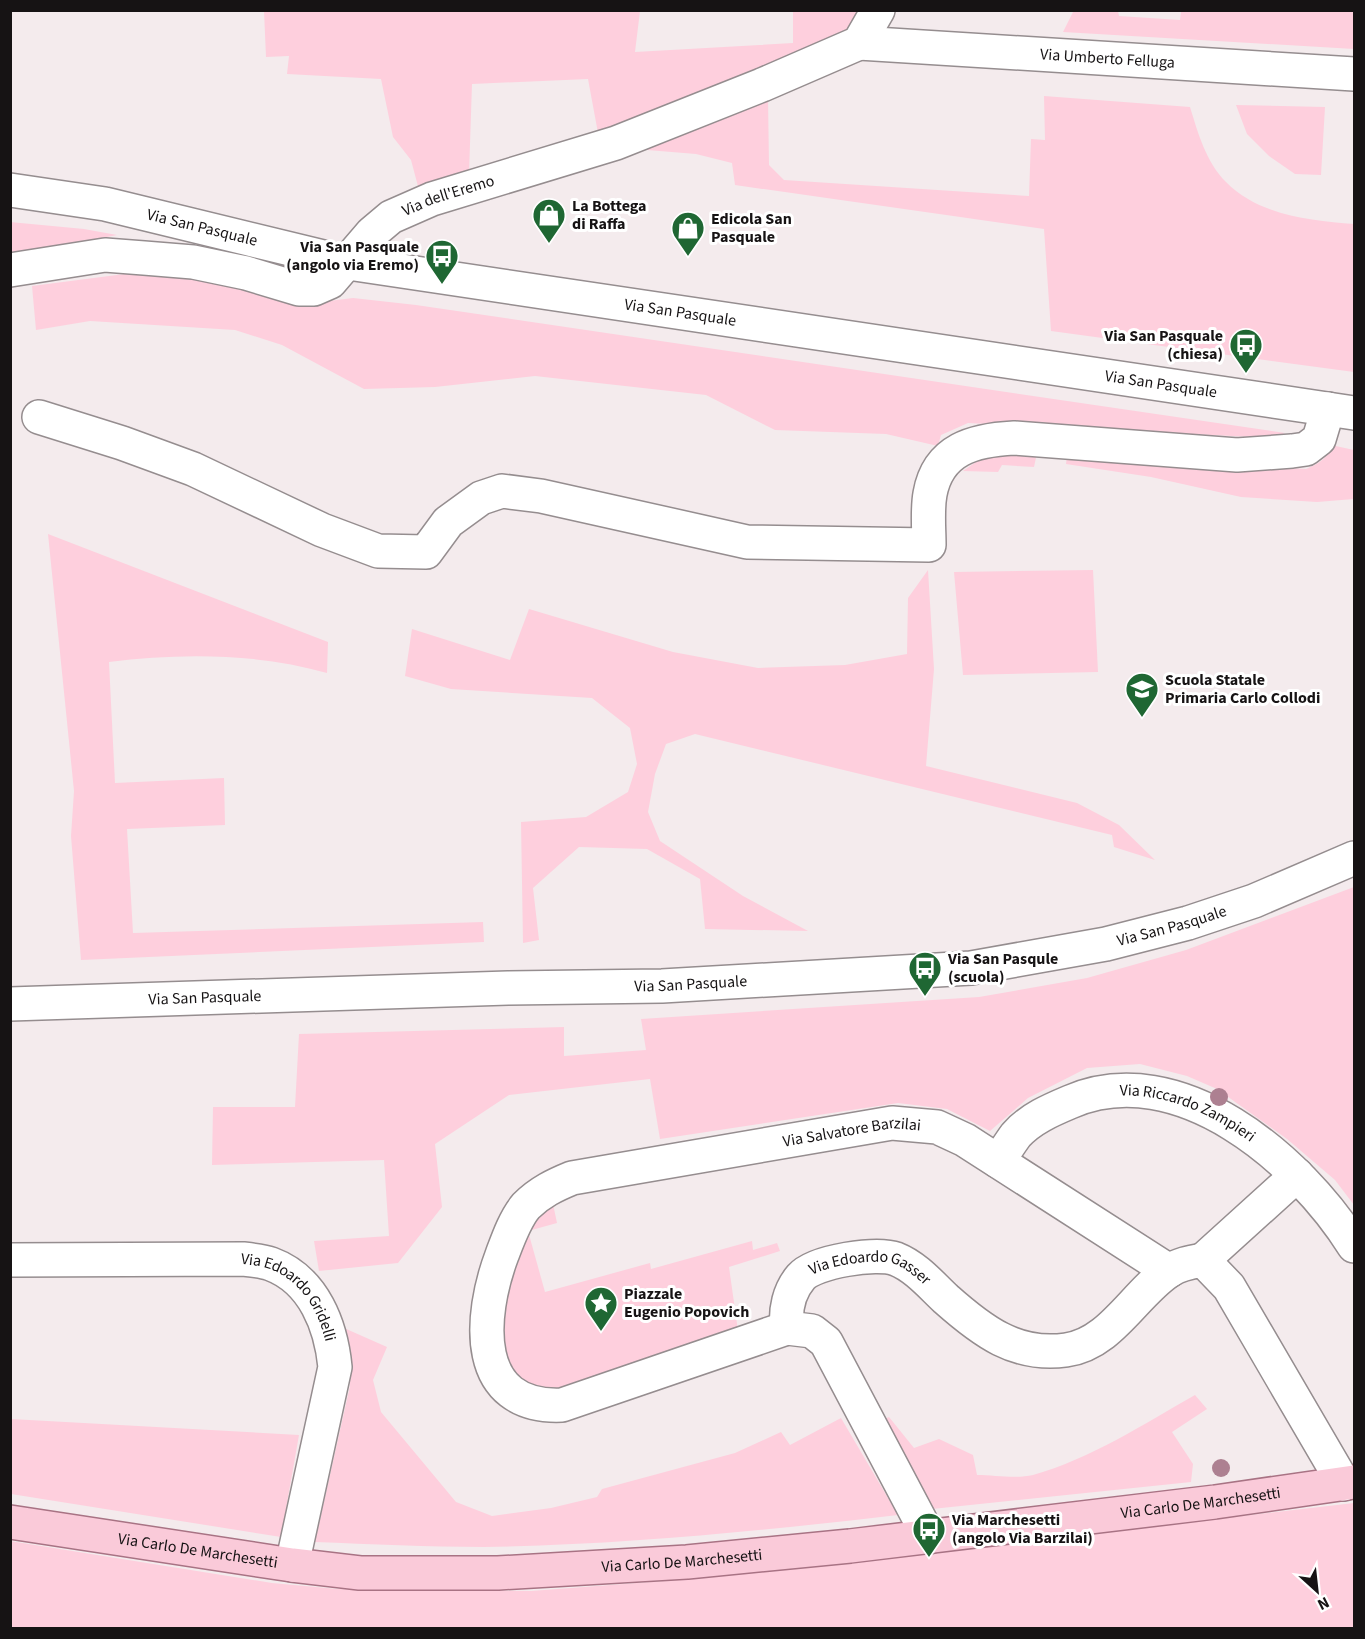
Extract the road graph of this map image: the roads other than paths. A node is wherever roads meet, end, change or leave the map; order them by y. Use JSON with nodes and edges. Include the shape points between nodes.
{"nodes":[{"id":1,"x":878,"y":10,"type":"edge"},
{"id":2,"x":859,"y":43,"type":"junction"},
{"id":3,"x":1354,"y":74,"type":"edge"},
{"id":4,"x":10,"y":190,"type":"edge"},
{"id":5,"x":348,"y":263,"type":"junction"},
{"id":6,"x":10,"y":270,"type":"edge"},
{"id":7,"x":1341,"y":411,"type":"edge"},
{"id":8,"x":39,"y":417,"type":"dead end"},
{"id":9,"x":1354,"y":858,"type":"edge"},
{"id":10,"x":10,"y":1004,"type":"edge"},
{"id":11,"x":998,"y":1161,"type":"junction"},
{"id":12,"x":1297,"y":1175,"type":"junction"},
{"id":13,"x":1354,"y":1246,"type":"edge"},
{"id":14,"x":10,"y":1260,"type":"edge"},
{"id":15,"x":1203,"y":1260,"type":"junction"},
{"id":16,"x":1169,"y":1271,"type":"junction"},
{"id":17,"x":788,"y":1328,"type":"junction"},
{"id":18,"x":1349,"y":1483,"type":"edge"},
{"id":19,"x":10,"y":1522,"type":"edge"},
{"id":20,"x":930,"y":1537,"type":"junction"},
{"id":21,"x":292,"y":1565,"type":"junction"}],
"edges":[{"from":1,"to":2,"type":"street"},
{"from":2,"to":3,"type":"street","name":"Via Umberto Felluga"},
{"from":2,"to":5,"type":"street","name":"Via dell'Eremo","via":[[616,142],[421,204],[391,217]]},
{"from":4,"to":5,"type":"street","name":"Via San Pasquale","via":[[105,204]]},
{"from":5,"to":6,"type":"street","name":"Via dell'Eremo","via":[[330,282],[314,289],[298,289],[193,262],[105,255]]},
{"from":5,"to":7,"type":"street","name":"Via San Pasquale"},
{"from":7,"to":8,"type":"street","via":[[1319,439],[1306,449],[1292,451],[1237,454],[982,439],[943,462],[930,493],[929,545],[747,542],[552,498],[502,491],[481,498],[448,522],[426,552],[378,550],[322,530],[193,469]]},
{"from":9,"to":10,"type":"street","name":"Via San Pasquale","via":[[1188,923],[1106,944],[971,968],[662,986]]},
{"from":11,"to":12,"type":"street","name":"Via Riccardo Zampieri","via":[[1032,1121],[1054,1109],[1109,1090],[1143,1089],[1200,1106],[1246,1133]]},
{"from":11,"to":16,"type":"street","name":"Via Salvatore Barzilai"},
{"from":11,"to":17,"type":"street","name":"Via Salvatore Barzilai","via":[[937,1126],[892,1123],[572,1178],[544,1190],[525,1208],[495,1274],[486,1310],[491,1365],[519,1398],[541,1406],[562,1405]]},
{"from":12,"to":13,"type":"street","name":"Via Riccardo Zampieri","via":[[1334,1214]]},
{"from":12,"to":15,"type":"street","name":"Via Edoardo Gasser"},
{"from":14,"to":21,"type":"street","name":"Via Edoardo Gridelli","via":[[243,1259],[271,1264],[308,1291],[332,1339],[335,1367]]},
{"from":15,"to":16,"type":"street","name":"Via Edoardo Gasser"},
{"from":15,"to":18,"type":"street","via":[[1229,1287]]},
{"from":16,"to":17,"type":"street","name":"Via Edoardo Gasser","via":[[1102,1335],[1068,1350],[1030,1351],[1007,1344],[947,1299],[924,1276],[896,1259],[870,1256],[836,1261],[802,1276],[785,1314]]},
{"from":17,"to":20,"type":"street","via":[[812,1331],[825,1342]]},
{"from":18,"to":20,"type":"main road","name":"Via Carlo De Marchesetti"},
{"from":19,"to":21,"type":"main road","name":"Via Carlo De Marchesetti"},
{"from":20,"to":21,"type":"main road","name":"Via Carlo De Marchesetti","via":[[687,1562],[498,1573],[360,1573]]}]}
